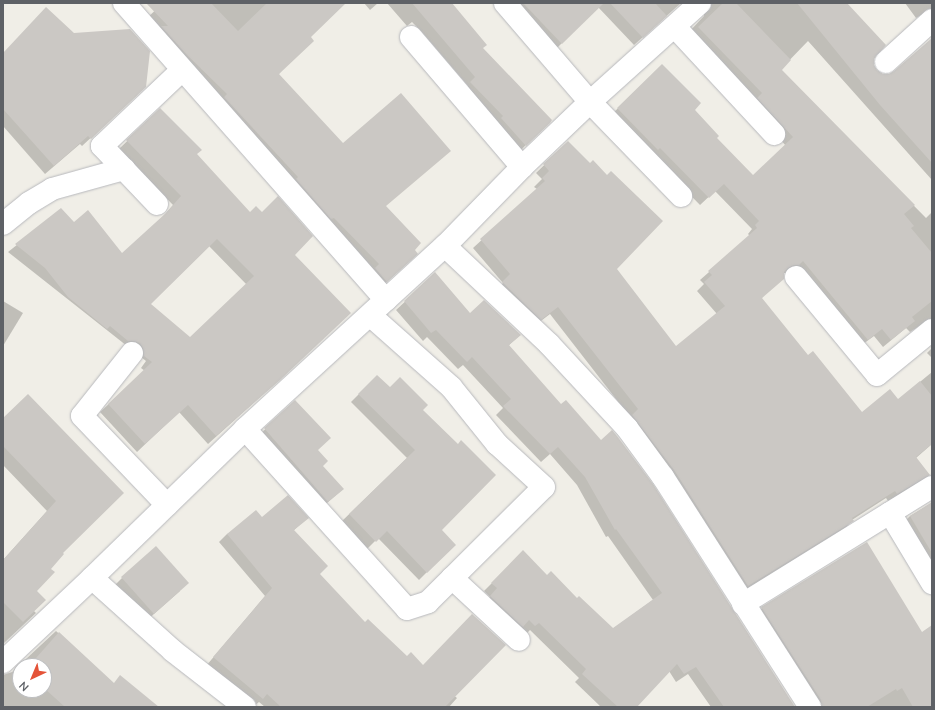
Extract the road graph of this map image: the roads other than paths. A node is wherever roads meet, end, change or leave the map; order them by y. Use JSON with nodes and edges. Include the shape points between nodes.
{"nodes":[{"id":1,"x":124,"y":3,"type":"edge"},
{"id":2,"x":505,"y":3,"type":"edge"},
{"id":3,"x":700,"y":3,"type":"edge"},
{"id":4,"x":932,"y":20,"type":"edge"},
{"id":5,"x":675,"y":27,"type":"junction"},
{"id":6,"x":411,"y":37,"type":"dead end"},
{"id":7,"x":886,"y":62,"type":"dead end"},
{"id":8,"x":182,"y":70,"type":"junction"},
{"id":9,"x":590,"y":102,"type":"junction"},
{"id":10,"x":774,"y":134,"type":"dead end"},
{"id":11,"x":522,"y":167,"type":"junction"},
{"id":12,"x":124,"y":169,"type":"junction"},
{"id":13,"x":681,"y":196,"type":"dead end"},
{"id":14,"x":157,"y":204,"type":"dead end"},
{"id":15,"x":3,"y":224,"type":"edge"},
{"id":16,"x":445,"y":246,"type":"junction"},
{"id":17,"x":796,"y":277,"type":"dead end"},
{"id":18,"x":386,"y":300,"type":"junction"},
{"id":19,"x":370,"y":315,"type":"junction"},
{"id":20,"x":932,"y":330,"type":"edge"},
{"id":21,"x":132,"y":353,"type":"dead end"},
{"id":22,"x":245,"y":429,"type":"junction"},
{"id":23,"x":932,"y":487,"type":"edge"},
{"id":24,"x":167,"y":505,"type":"junction"},
{"id":25,"x":890,"y":513,"type":"junction"},
{"id":26,"x":92,"y":578,"type":"junction"},
{"id":27,"x":452,"y":578,"type":"junction"},
{"id":28,"x":932,"y":583,"type":"edge"},
{"id":29,"x":744,"y":604,"type":"junction"},
{"id":30,"x":519,"y":640,"type":"dead end"},
{"id":31,"x":3,"y":662,"type":"edge"},
{"id":32,"x":245,"y":707,"type":"edge"},
{"id":33,"x":810,"y":707,"type":"edge"}],
"edges":[{"from":1,"to":8,"type":"street"},
{"from":2,"to":9,"type":"street"},
{"from":3,"to":5,"type":"street"},
{"from":4,"to":7,"type":"street"},
{"from":5,"to":9,"type":"street"},
{"from":5,"to":10,"type":"street"},
{"from":6,"to":11,"type":"street"},
{"from":8,"to":12,"type":"street","via":[[102,146]]},
{"from":8,"to":18,"type":"street"},
{"from":9,"to":11,"type":"street"},
{"from":9,"to":13,"type":"street"},
{"from":11,"to":16,"type":"street"},
{"from":12,"to":14,"type":"street"},
{"from":12,"to":15,"type":"street","via":[[52,189]]},
{"from":16,"to":18,"type":"street"},
{"from":16,"to":29,"type":"street","via":[[549,344],[627,428],[663,477]]},
{"from":17,"to":20,"type":"street","via":[[877,375]]},
{"from":18,"to":19,"type":"street"},
{"from":19,"to":22,"type":"street"},
{"from":19,"to":27,"type":"street","via":[[451,387],[497,444],[544,487]]},
{"from":21,"to":24,"type":"street","via":[[82,416]]},
{"from":22,"to":24,"type":"street"},
{"from":22,"to":27,"type":"street","via":[[407,609],[428,602]]},
{"from":23,"to":25,"type":"street"},
{"from":24,"to":26,"type":"street"},
{"from":25,"to":28,"type":"street"},
{"from":25,"to":29,"type":"street"},
{"from":26,"to":31,"type":"street"},
{"from":26,"to":32,"type":"street","via":[[173,651]]},
{"from":27,"to":30,"type":"street"},
{"from":29,"to":33,"type":"street"}]}
